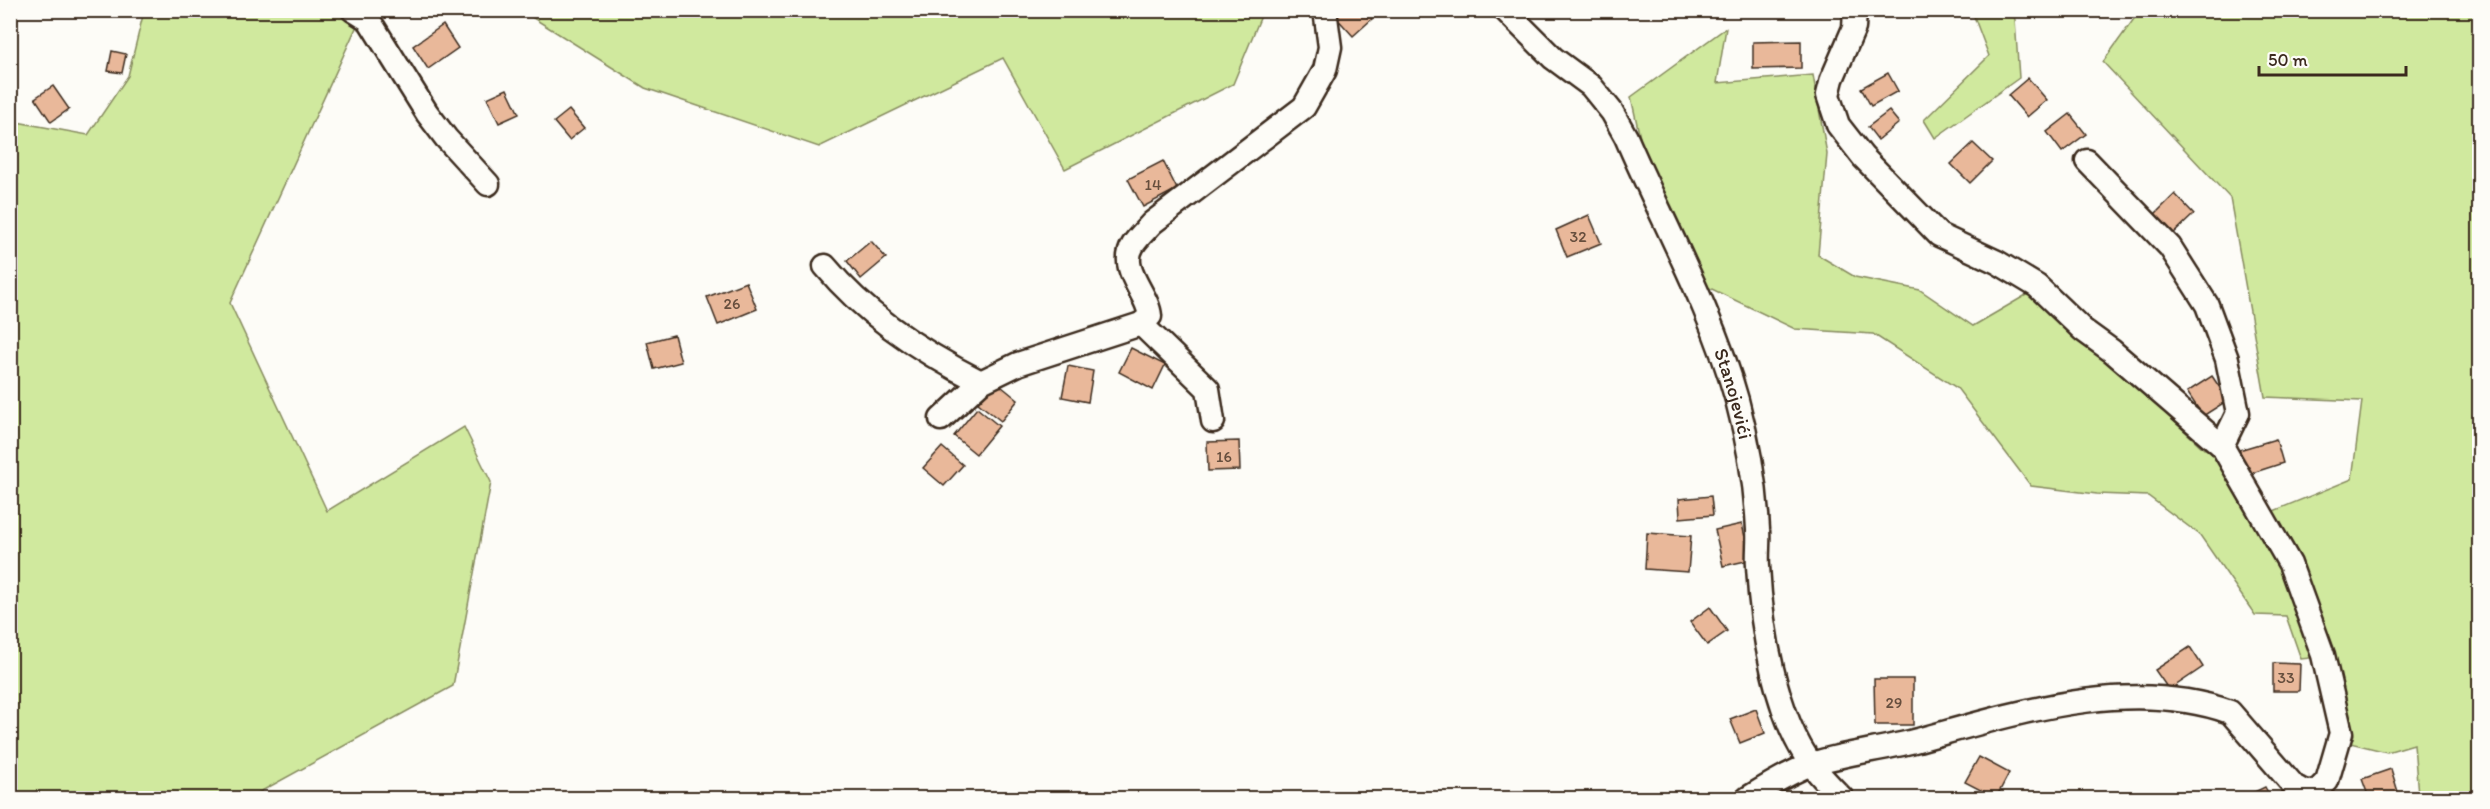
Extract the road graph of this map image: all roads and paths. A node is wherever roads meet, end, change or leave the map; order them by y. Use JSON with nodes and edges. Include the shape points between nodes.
{"nodes":[{"id":1,"x":353,"y":10,"type":"edge"},
{"id":2,"x":1325,"y":10,"type":"edge"},
{"id":3,"x":1505,"y":10,"type":"edge"},
{"id":4,"x":1856,"y":10,"type":"edge"},
{"id":5,"x":2086,"y":160,"type":"dead end"},
{"id":6,"x":488,"y":184,"type":"dead end"},
{"id":7,"x":825,"y":266,"type":"dead end"},
{"id":8,"x":1141,"y":324,"type":"junction"},
{"id":9,"x":981,"y":382,"type":"junction"},
{"id":10,"x":940,"y":419,"type":"dead end"},
{"id":11,"x":1214,"y":421,"type":"dead end"},
{"id":12,"x":2222,"y":446,"type":"junction"},
{"id":13,"x":1811,"y":764,"type":"junction"},
{"id":14,"x":1748,"y":798,"type":"edge"},
{"id":15,"x":1842,"y":798,"type":"edge"}],
"edges":[{"from":1,"to":6,"type":"street","via":[[369,20],[427,113]]},
{"from":2,"to":8,"type":"street","via":[[1330,47],[1325,70],[1304,107],[1152,223],[1132,246],[1131,272],[1149,306],[1150,316]]},
{"from":3,"to":13,"type":"street","name":"Stanojevići","via":[[1553,58],[1591,86],[1612,112],[1724,358],[1750,463],[1765,633],[1776,686]]},
{"from":4,"to":12,"type":"street","via":[[1854,28],[1828,95],[1838,125],[1863,157],[1939,235],[2037,285],[2083,330]]},
{"from":5,"to":12,"type":"street","via":[[2170,247],[2207,306],[2227,360],[2238,413]]},
{"from":7,"to":9,"type":"street","via":[[843,288],[892,329]]},
{"from":8,"to":9,"type":"street","via":[[1018,364]]},
{"from":8,"to":11,"type":"street","via":[[1208,389]]},
{"from":9,"to":10,"type":"street"},
{"from":12,"to":13,"type":"street","via":[[2290,564],[2323,655],[2341,733],[2326,781],[2318,790],[2306,793],[2294,786],[2230,712],[2125,698],[2050,706]]},
{"from":13,"to":14,"type":"street"},
{"from":13,"to":15,"type":"street","name":"Stanojevići"}]}
